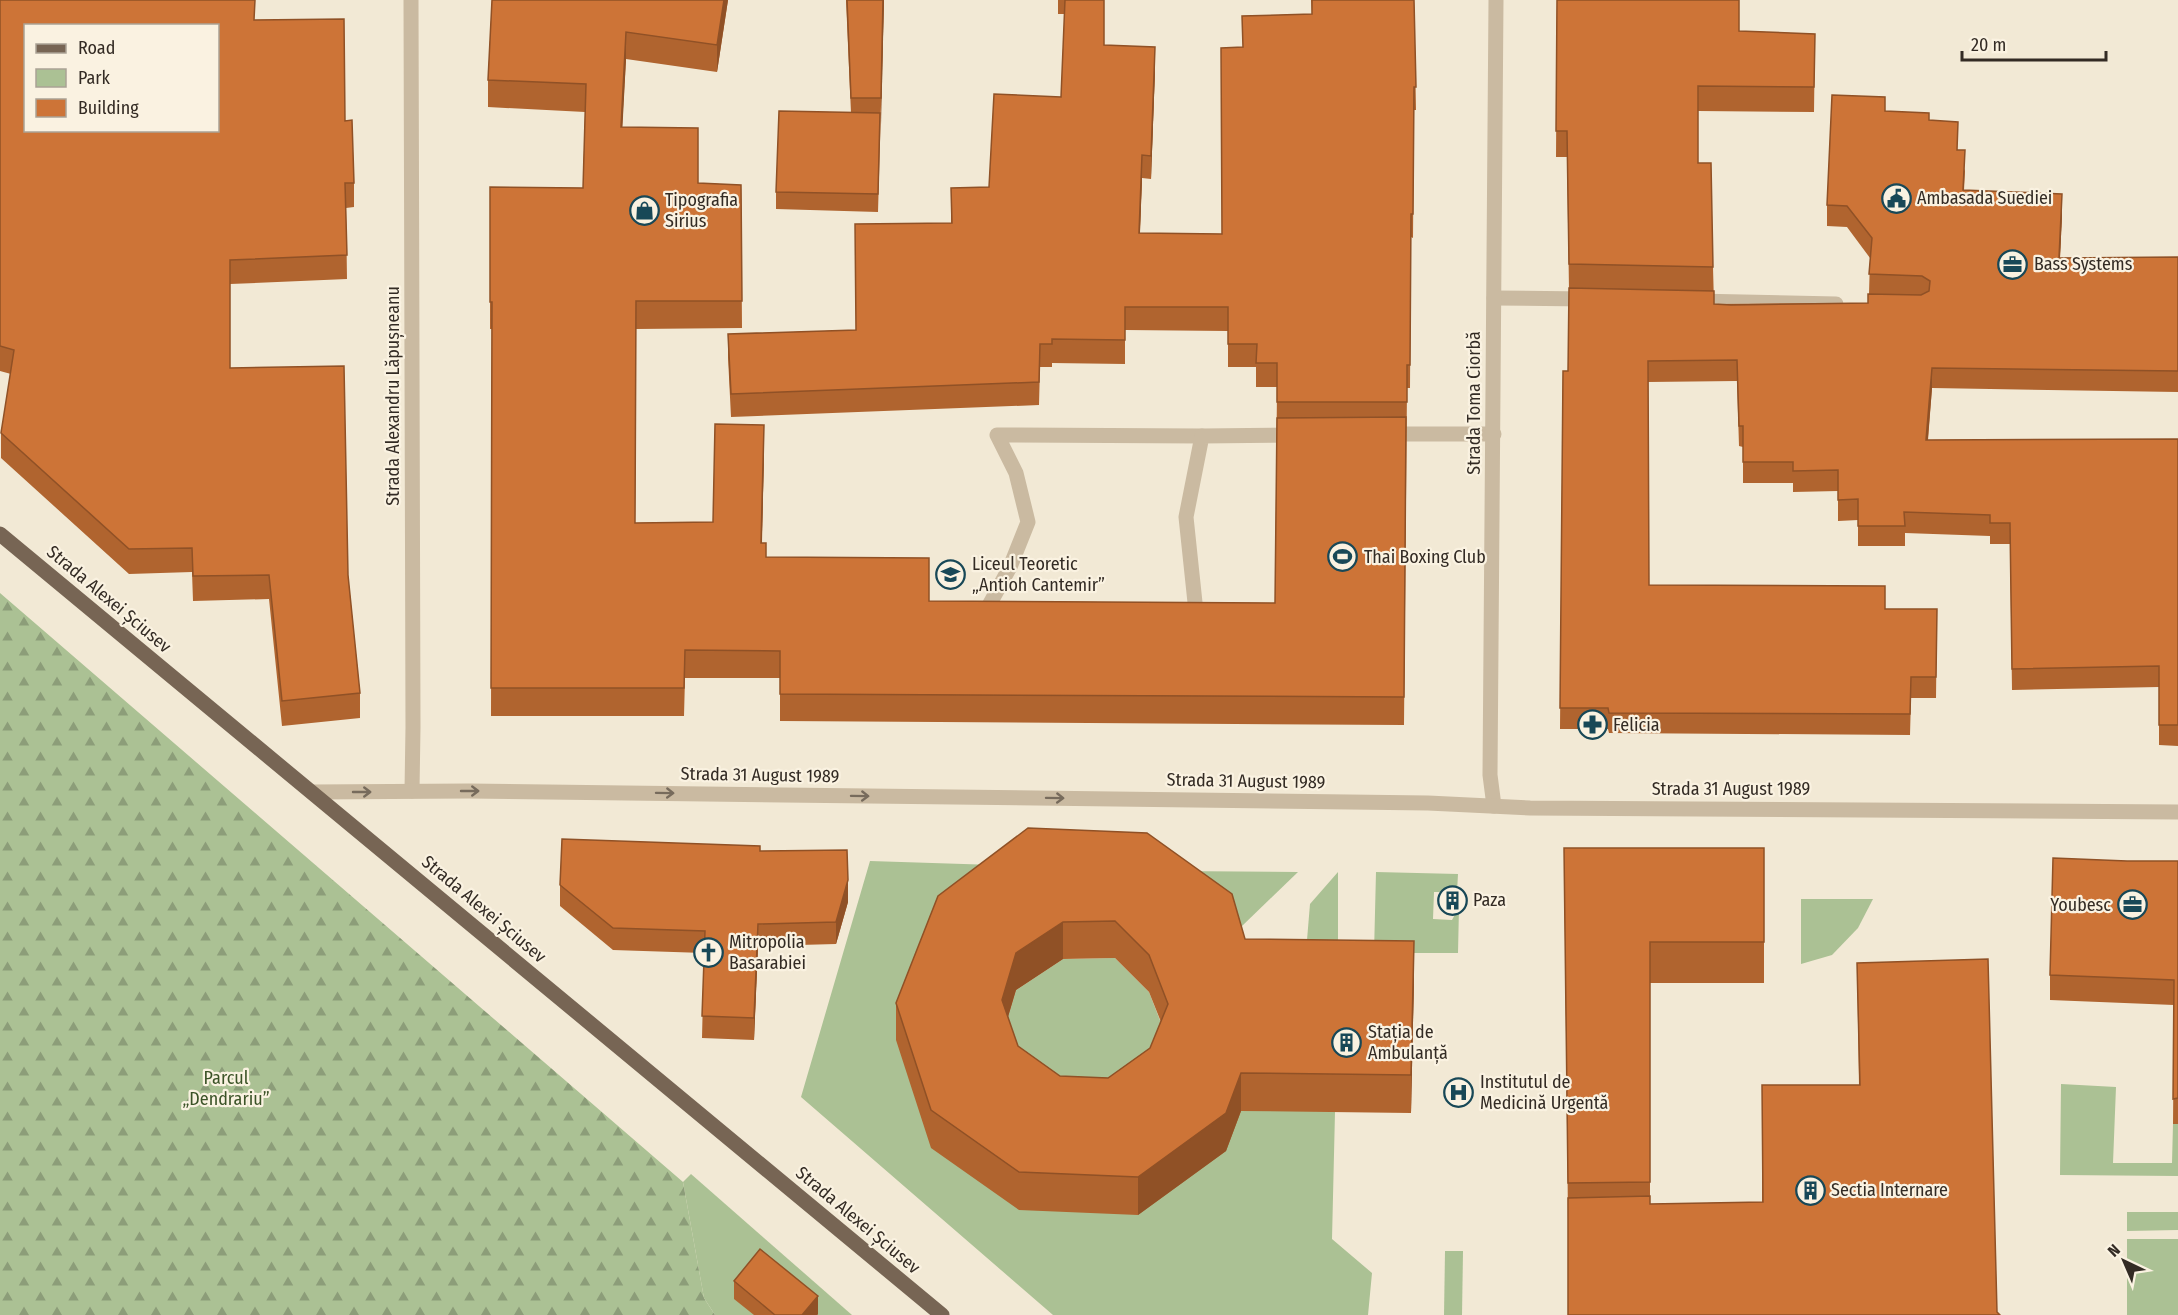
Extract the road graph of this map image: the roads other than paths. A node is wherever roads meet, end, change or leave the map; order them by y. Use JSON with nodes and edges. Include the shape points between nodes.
{"nodes":[{"id":1,"x":411,"y":0,"type":"edge"},
{"id":2,"x":1496,"y":0,"type":"edge"},
{"id":3,"x":1494,"y":298,"type":"junction"},
{"id":4,"x":1606,"y":300,"type":"edge"},
{"id":5,"x":1676,"y":301,"type":"edge"},
{"id":6,"x":1851,"y":304,"type":"edge"},
{"id":7,"x":1494,"y":434,"type":"junction"},
{"id":8,"x":1317,"y":435,"type":"edge"},
{"id":9,"x":1374,"y":435,"type":"edge"},
{"id":10,"x":1202,"y":436,"type":"junction"},
{"id":11,"x":0,"y":534,"type":"edge"},
{"id":12,"x":1010,"y":609,"type":"edge"},
{"id":13,"x":1173,"y":612,"type":"edge"},
{"id":14,"x":313,"y":792,"type":"junction"},
{"id":15,"x":412,"y":792,"type":"junction"},
{"id":16,"x":1494,"y":806,"type":"junction"},
{"id":17,"x":2178,"y":812,"type":"edge"},
{"id":18,"x":942,"y":1315,"type":"edge"}],
"edges":[{"from":1,"to":15,"type":"street","name":"Strada Alexandru Lăpușneanu"},
{"from":2,"to":3,"type":"street","name":"Strada Toma Ciorbă"},
{"from":3,"to":4,"type":"street"},
{"from":3,"to":7,"type":"street","name":"Strada Toma Ciorbă"},
{"from":5,"to":6,"type":"street"},
{"from":7,"to":9,"type":"street"},
{"from":7,"to":16,"type":"street","name":"Strada Toma Ciorbă","via":[[1490,789]]},
{"from":8,"to":10,"type":"street"},
{"from":10,"to":12,"type":"street","via":[[997,435],[1016,473],[1028,522],[987,609]]},
{"from":10,"to":13,"type":"street","via":[[1186,517],[1196,612]]},
{"from":11,"to":14,"type":"main road","name":"Strada Alexei Șciusev"},
{"from":14,"to":15,"type":"street","name":"Strada 31 August 1989","one_way":true},
{"from":14,"to":18,"type":"main road","name":"Strada Alexei Șciusev"},
{"from":15,"to":16,"type":"street","name":"Strada 31 August 1989","one_way":true},
{"from":16,"to":17,"type":"street","name":"Strada 31 August 1989"}]}
